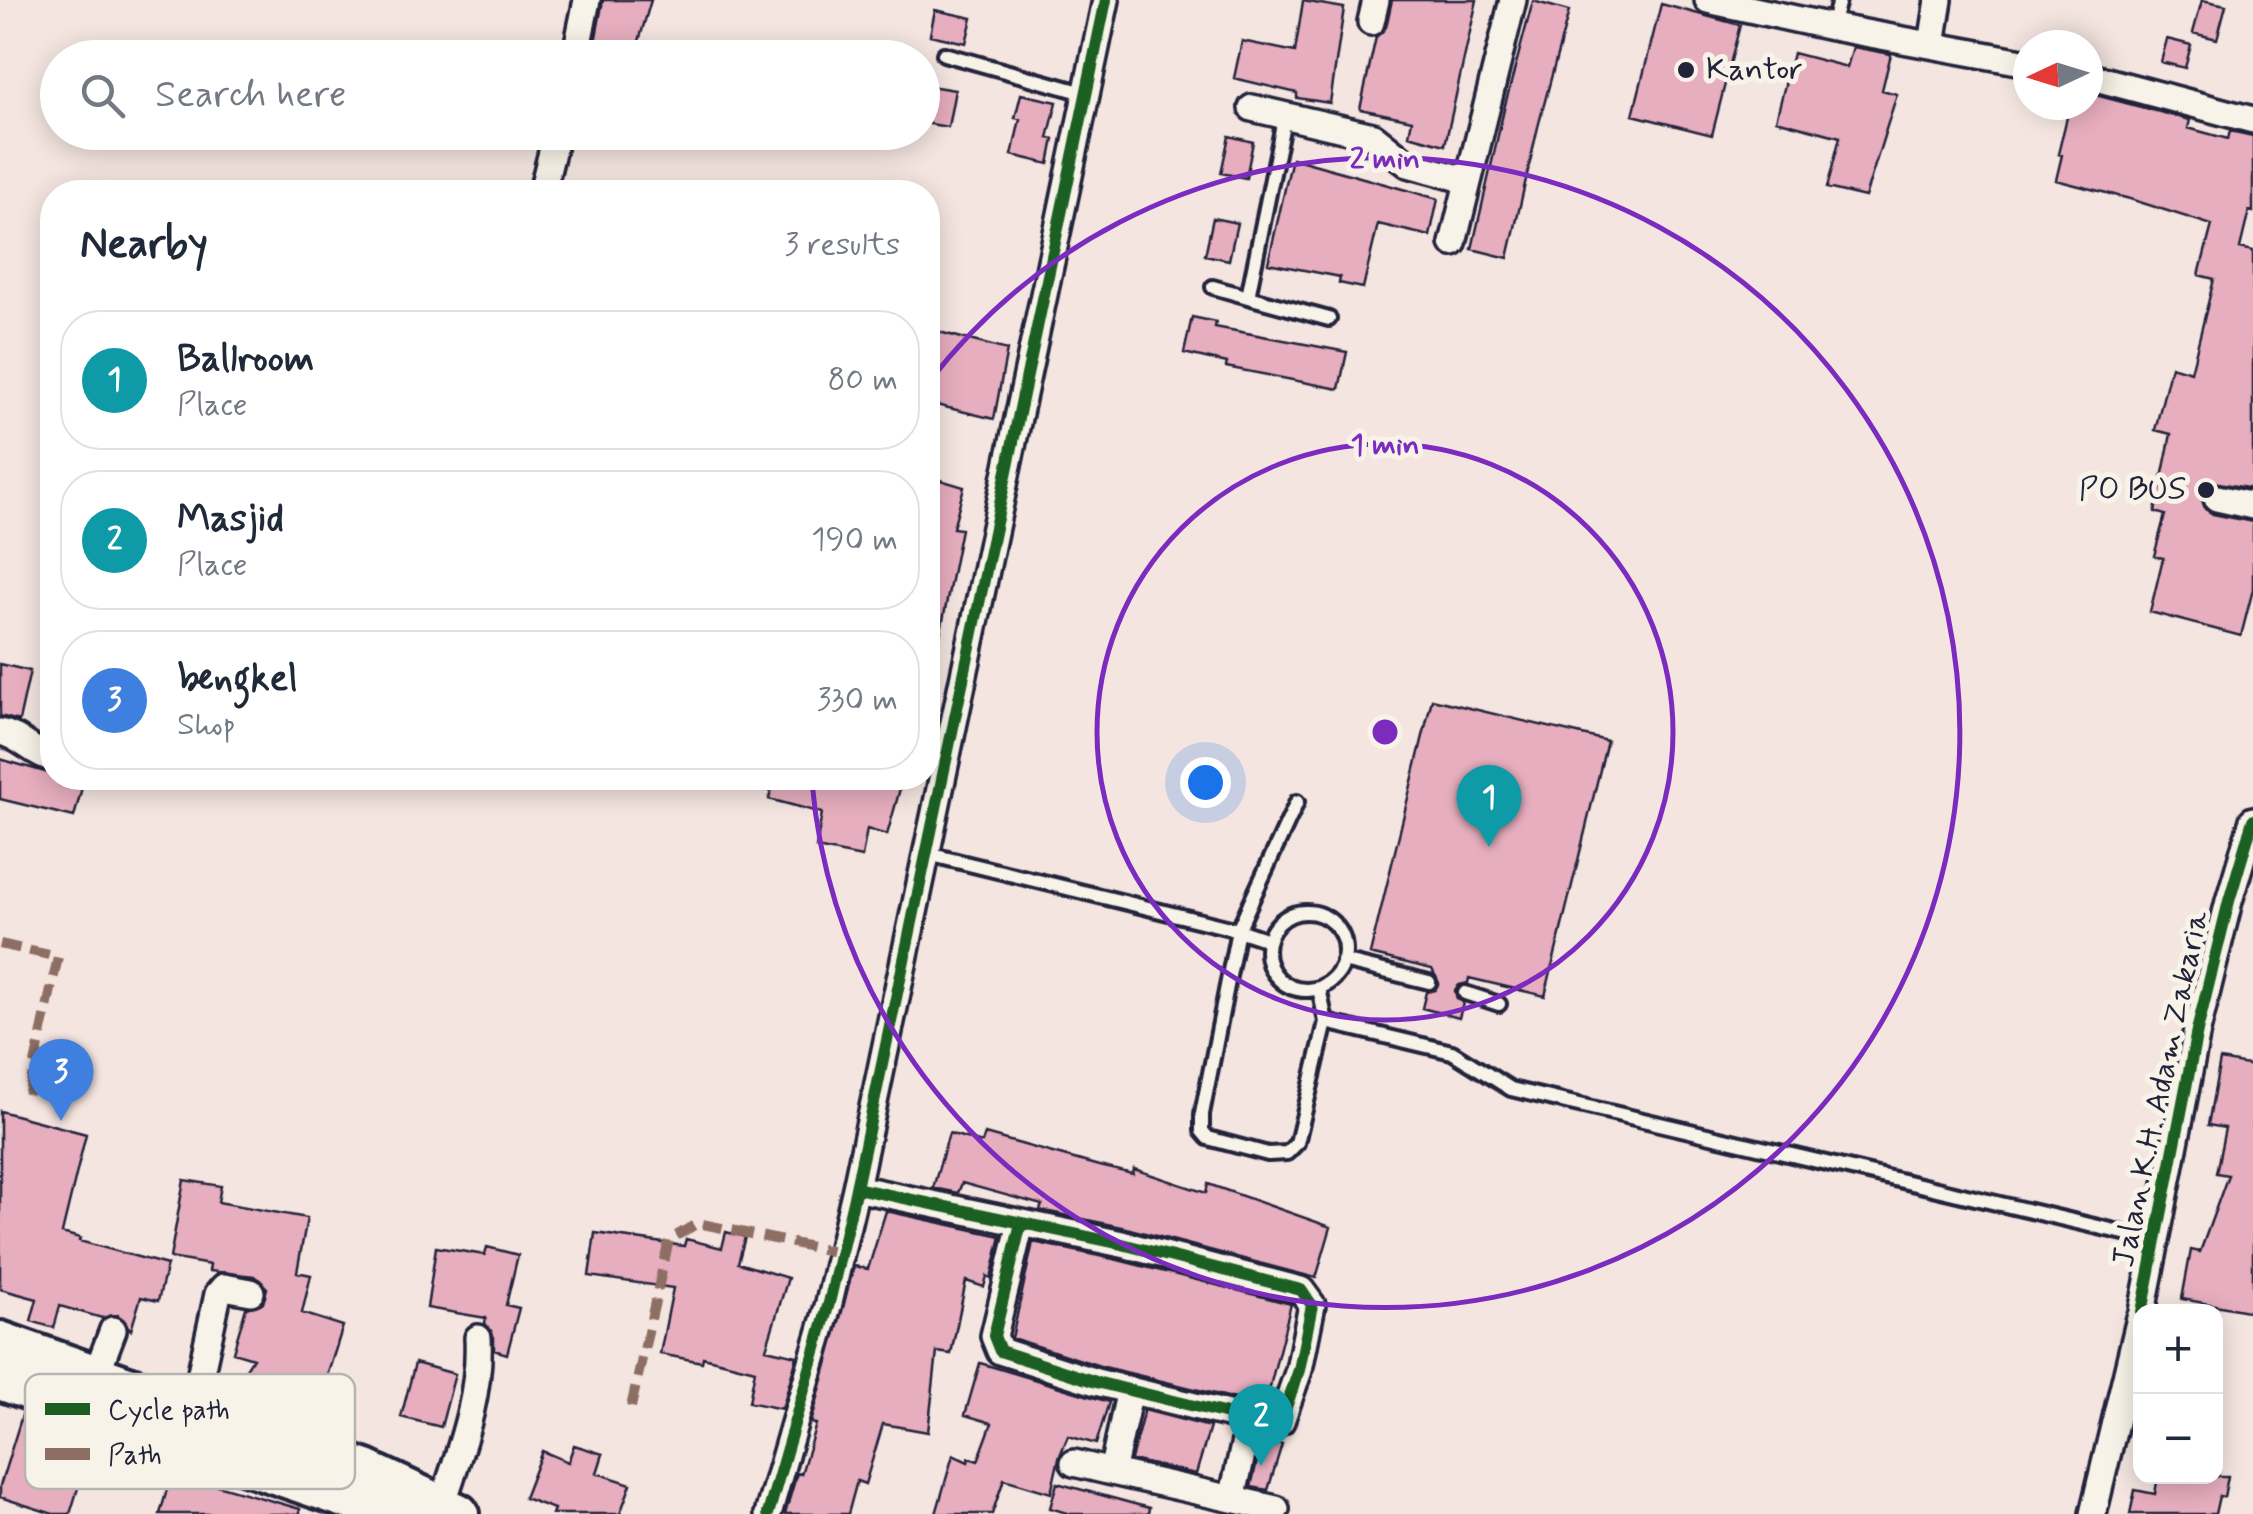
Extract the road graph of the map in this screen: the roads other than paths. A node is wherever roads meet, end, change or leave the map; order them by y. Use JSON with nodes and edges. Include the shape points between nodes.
{"nodes":[{"id":1,"x":588,"y":0,"type":"edge"},
{"id":2,"x":1106,"y":0,"type":"edge"},
{"id":3,"x":1512,"y":0,"type":"edge"},
{"id":4,"x":1839,"y":0,"type":"edge"},
{"id":5,"x":1938,"y":0,"type":"edge"},
{"id":6,"x":1714,"y":1,"type":"edge"},
{"id":7,"x":1832,"y":27,"type":"junction"},
{"id":8,"x":579,"y":40,"type":"edge"},
{"id":9,"x":1932,"y":44,"type":"junction"},
{"id":10,"x":944,"y":54,"type":"dead end"},
{"id":11,"x":2013,"y":60,"type":"edge"},
{"id":12,"x":2103,"y":80,"type":"edge"},
{"id":13,"x":1084,"y":93,"type":"junction"},
{"id":14,"x":1252,"y":108,"type":"dead end"},
{"id":15,"x":1285,"y":114,"type":"junction"},
{"id":16,"x":2253,"y":120,"type":"edge"},
{"id":17,"x":552,"y":150,"type":"edge"},
{"id":18,"x":545,"y":180,"type":"edge"},
{"id":19,"x":1467,"y":180,"type":"junction"},
{"id":20,"x":1453,"y":243,"type":"dead end"},
{"id":21,"x":1214,"y":287,"type":"dead end"},
{"id":22,"x":1248,"y":297,"type":"junction"},
{"id":23,"x":1329,"y":319,"type":"dead end"},
{"id":24,"x":2216,"y":498,"type":"dead end"},
{"id":25,"x":2253,"y":506,"type":"edge"},
{"id":26,"x":0,"y":732,"type":"edge"},
{"id":27,"x":40,"y":754,"type":"edge"},
{"id":28,"x":1297,"y":802,"type":"dead end"},
{"id":29,"x":2253,"y":820,"type":"edge"},
{"id":30,"x":928,"y":854,"type":"junction"},
{"id":31,"x":1238,"y":930,"type":"junction"},
{"id":32,"x":1268,"y":940,"type":"junction"},
{"id":33,"x":1343,"y":961,"type":"junction"},
{"id":34,"x":1428,"y":982,"type":"dead end"},
{"id":35,"x":1319,"y":988,"type":"junction"},
{"id":36,"x":1465,"y":993,"type":"dead end"},
{"id":37,"x":1499,"y":1004,"type":"dead end"},
{"id":38,"x":1326,"y":1022,"type":"junction"},
{"id":39,"x":856,"y":1188,"type":"junction"},
{"id":40,"x":1021,"y":1222,"type":"junction"},
{"id":41,"x":2158,"y":1240,"type":"junction"},
{"id":42,"x":252,"y":1292,"type":"dead end"},
{"id":43,"x":2143,"y":1304,"type":"edge"},
{"id":44,"x":114,"y":1330,"type":"dead end"},
{"id":45,"x":478,"y":1338,"type":"dead end"},
{"id":46,"x":0,"y":1342,"type":"edge"},
{"id":47,"x":2133,"y":1349,"type":"edge"},
{"id":48,"x":90,"y":1374,"type":"edge"},
{"id":49,"x":97,"y":1374,"type":"edge"},
{"id":50,"x":201,"y":1374,"type":"edge"},
{"id":51,"x":0,"y":1378,"type":"edge"},
{"id":52,"x":25,"y":1387,"type":"edge"},
{"id":53,"x":1130,"y":1390,"type":"junction"},
{"id":54,"x":1250,"y":1419,"type":"junction"},
{"id":55,"x":1074,"y":1463,"type":"dead end"},
{"id":56,"x":355,"y":1467,"type":"edge"},
{"id":57,"x":1112,"y":1472,"type":"junction"},
{"id":58,"x":322,"y":1489,"type":"edge"},
{"id":59,"x":1232,"y":1500,"type":"junction"},
{"id":60,"x":1276,"y":1509,"type":"dead end"},
{"id":61,"x":450,"y":1510,"type":"edge"},
{"id":62,"x":395,"y":1514,"type":"edge"},
{"id":63,"x":768,"y":1514,"type":"edge"},
{"id":64,"x":2094,"y":1514,"type":"edge"}],
"edges":[{"from":1,"to":8,"type":"street"},
{"from":2,"to":13,"type":"street"},
{"from":3,"to":19,"type":"street"},
{"from":4,"to":7,"type":"lane"},
{"from":5,"to":9,"type":"street"},
{"from":6,"to":7,"type":"street"},
{"from":7,"to":9,"type":"street"},
{"from":9,"to":11,"type":"street"},
{"from":10,"to":13,"type":"lane"},
{"from":12,"to":16,"type":"street"},
{"from":13,"to":30,"type":"street"},
{"from":14,"to":15,"type":"street"},
{"from":15,"to":19,"type":"street","via":[[1373,136],[1408,164]]},
{"from":15,"to":22,"type":"lane"},
{"from":17,"to":18,"type":"street"},
{"from":19,"to":20,"type":"street"},
{"from":21,"to":22,"type":"lane"},
{"from":22,"to":23,"type":"lane"},
{"from":24,"to":25,"type":"street"},
{"from":26,"to":27,"type":"street"},
{"from":28,"to":31,"type":"lane"},
{"from":29,"to":41,"type":"street","name":"Jalan K.H. Adam Zakaria","via":[[2197,1031]]},
{"from":30,"to":31,"type":"lane"},
{"from":30,"to":39,"type":"street"},
{"from":31,"to":32,"type":"lane"},
{"from":31,"to":38,"type":"lane","via":[[1202,1114],[1208,1138],[1287,1153],[1297,1143]]},
{"from":32,"to":33,"type":"lane","via":[[1292,914],[1316,913],[1336,926]]},
{"from":32,"to":35,"type":"lane","via":[[1269,964],[1284,984]]},
{"from":33,"to":34,"type":"lane"},
{"from":33,"to":35,"type":"lane"},
{"from":35,"to":38,"type":"lane"},
{"from":36,"to":37,"type":"lane"},
{"from":38,"to":41,"type":"lane","via":[[1452,1052],[1510,1089]]},
{"from":39,"to":40,"type":"street"},
{"from":39,"to":63,"type":"street"},
{"from":40,"to":53,"type":"street","via":[[995,1344],[1014,1358]]},
{"from":40,"to":54,"type":"street","via":[[1306,1292],[1312,1305],[1281,1420]]},
{"from":41,"to":43,"type":"street","name":"Jalan K.H. Adam Zakaria"},
{"from":42,"to":50,"type":"street","via":[[224,1287],[218,1294]]},
{"from":44,"to":49,"type":"street"},
{"from":45,"to":61,"type":"street","via":[[472,1407]]},
{"from":46,"to":48,"type":"main road"},
{"from":47,"to":64,"type":"street","name":"Jalan K.H. Adam Zakaria"},
{"from":51,"to":52,"type":"main road"},
{"from":53,"to":54,"type":"street"},
{"from":53,"to":57,"type":"street"},
{"from":54,"to":59,"type":"street"},
{"from":55,"to":57,"type":"street"},
{"from":56,"to":61,"type":"main road"},
{"from":57,"to":59,"type":"street"},
{"from":58,"to":62,"type":"main road"},
{"from":59,"to":60,"type":"street"}]}
